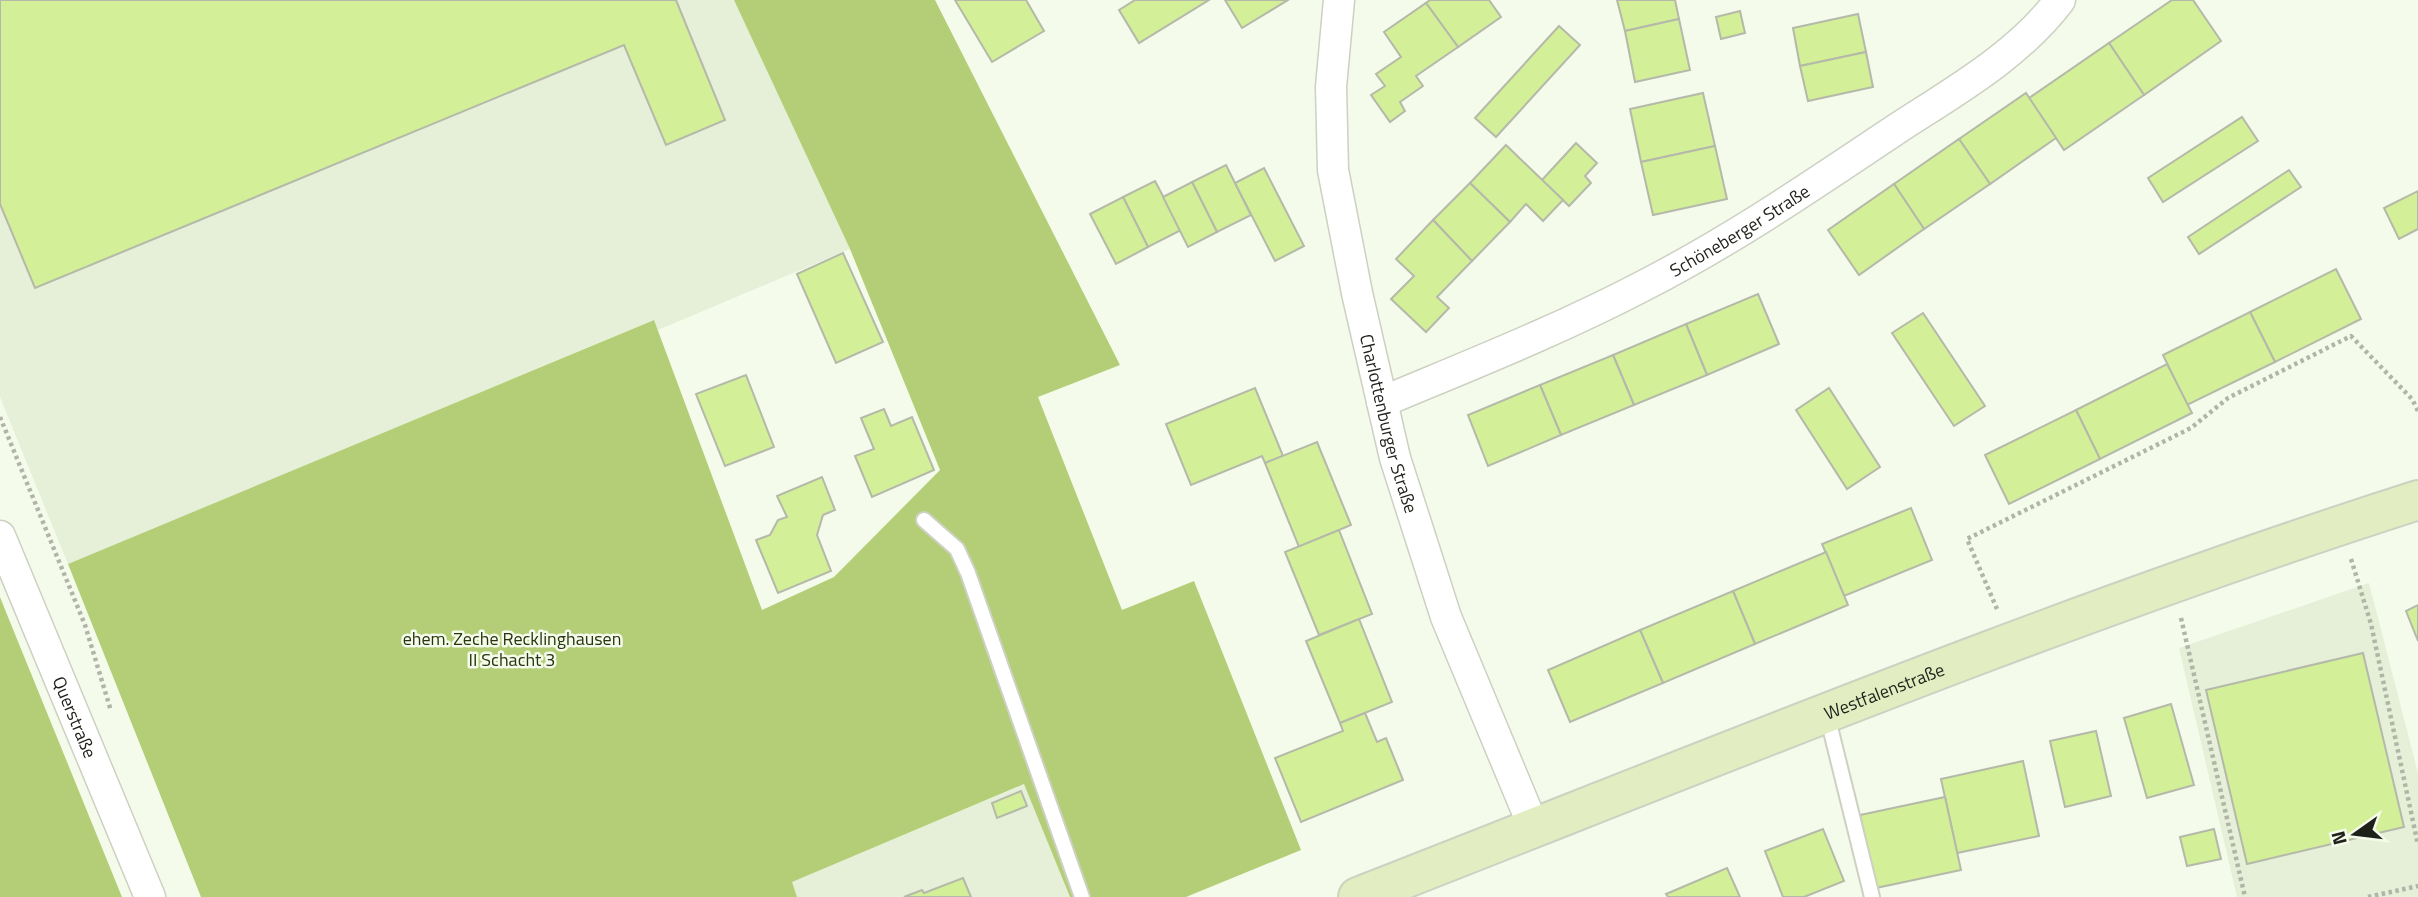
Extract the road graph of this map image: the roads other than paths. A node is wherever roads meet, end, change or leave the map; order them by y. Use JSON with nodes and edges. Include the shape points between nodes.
{"nodes":[{"id":1,"x":1339,"y":0,"type":"edge"},
{"id":2,"x":2060,"y":0,"type":"edge"},
{"id":3,"x":1382,"y":402,"type":"junction"},
{"id":4,"x":2418,"y":500,"type":"edge"},
{"id":5,"x":924,"y":520,"type":"dead end"},
{"id":6,"x":0,"y":536,"type":"edge"},
{"id":7,"x":1827,"y":713,"type":"junction"},
{"id":8,"x":1534,"y":828,"type":"junction"},
{"id":9,"x":150,"y":897,"type":"edge"},
{"id":10,"x":1082,"y":897,"type":"edge"},
{"id":11,"x":1358,"y":897,"type":"edge"},
{"id":12,"x":1872,"y":897,"type":"edge"}],
"edges":[{"from":1,"to":3,"type":"street","name":"Charlottenburger Straße","via":[[1331,87],[1333,170]]},
{"from":2,"to":3,"type":"street","name":"Schöneberger Straße","via":[[2043,23],[2001,58],[1762,218],[1578,319]]},
{"from":3,"to":8,"type":"street","name":"Charlottenburger Straße","via":[[1395,458],[1447,617]]},
{"from":4,"to":7,"type":"main road","name":"Westfalenstraße","via":[[2173,583]]},
{"from":5,"to":10,"type":"lane","via":[[957,549],[968,573]]},
{"from":6,"to":9,"type":"street","name":"Querstraße"},
{"from":7,"to":8,"type":"main road","name":"Westfalenstraße"},
{"from":7,"to":12,"type":"lane"},
{"from":8,"to":11,"type":"main road","name":"Westfalenstraße"}]}
